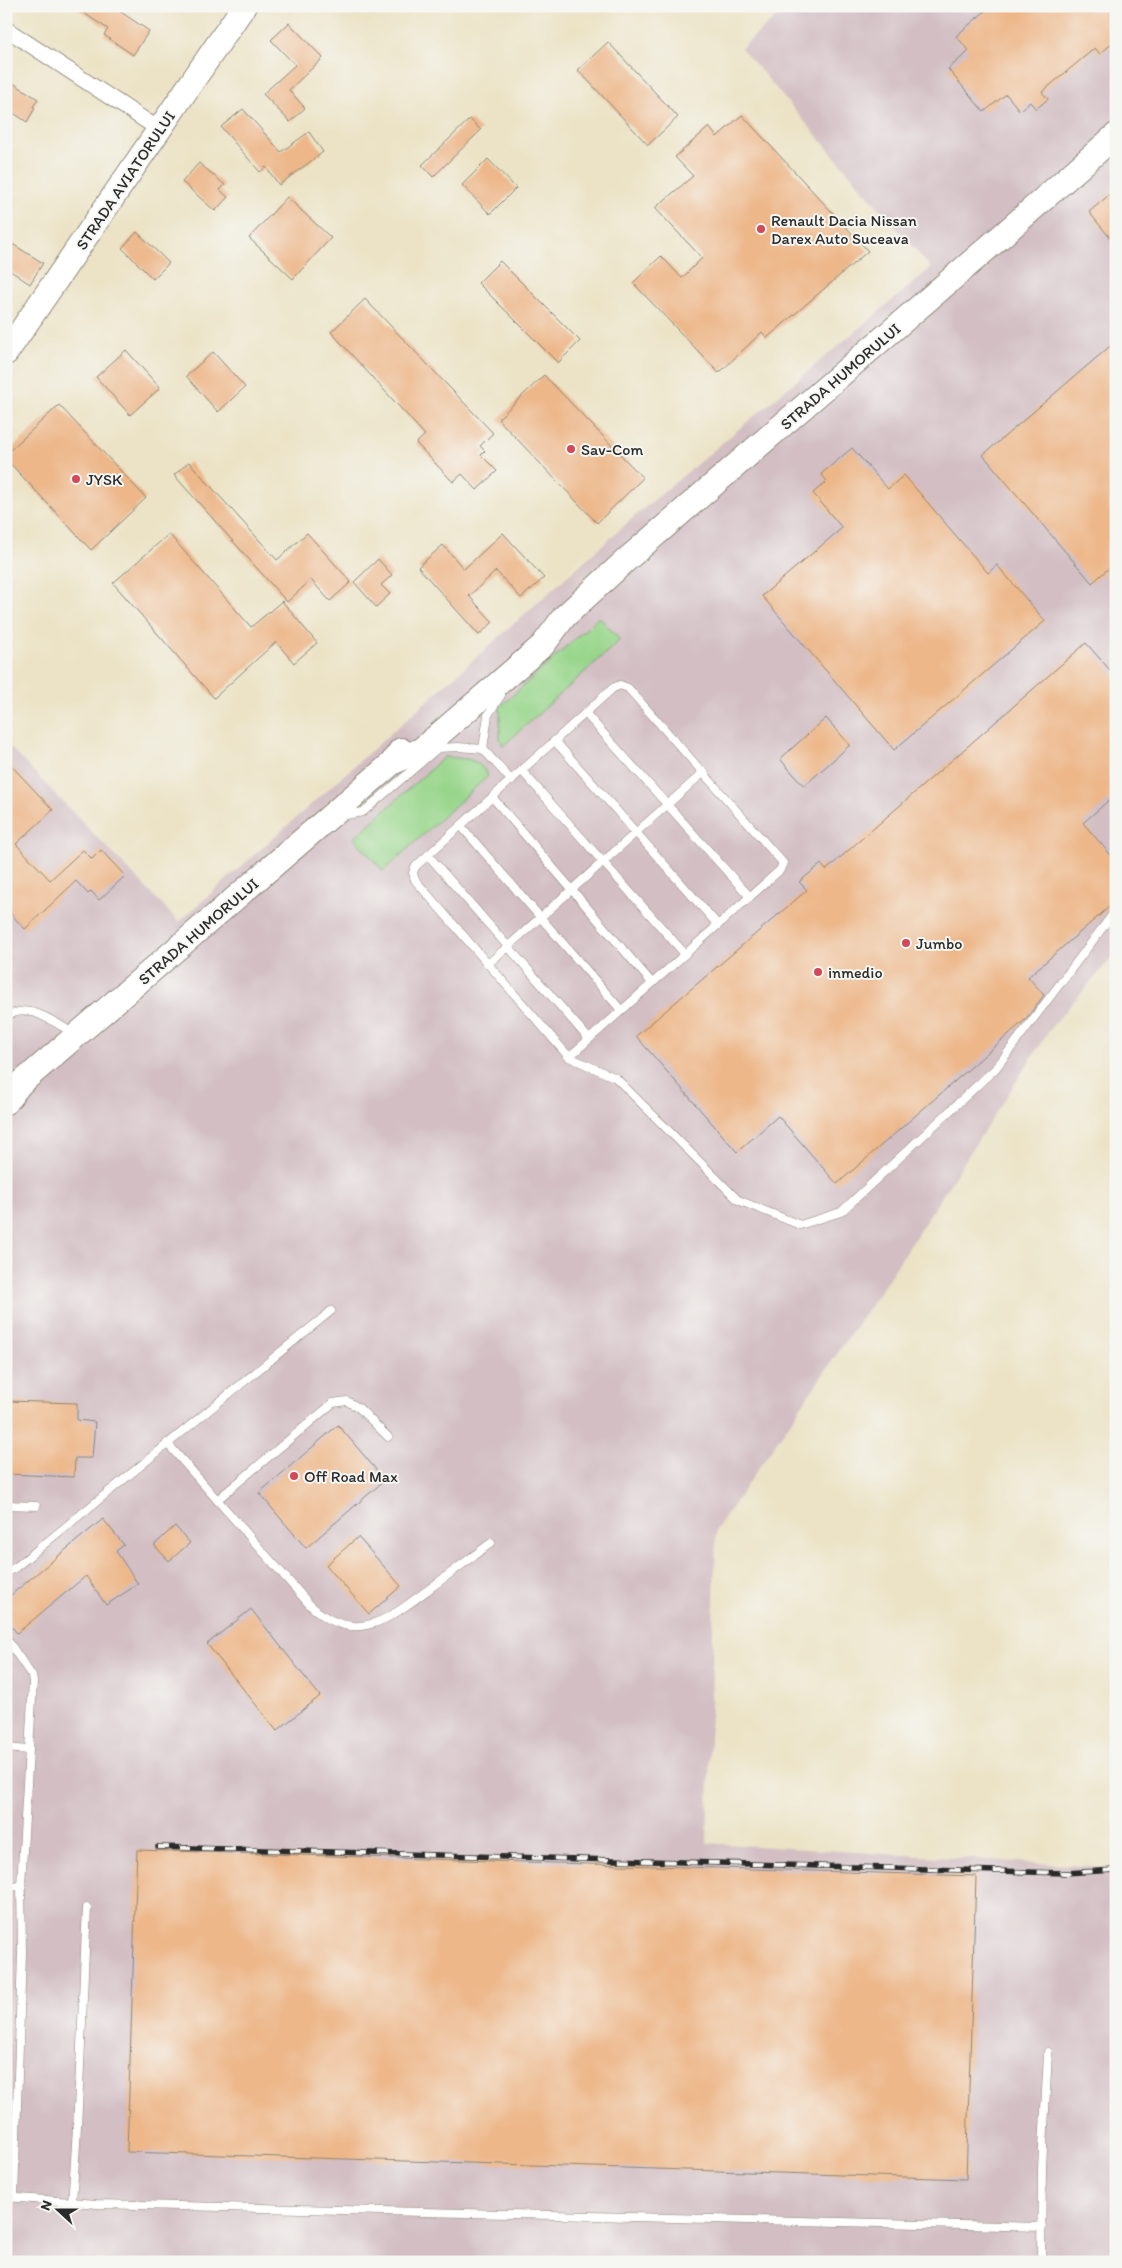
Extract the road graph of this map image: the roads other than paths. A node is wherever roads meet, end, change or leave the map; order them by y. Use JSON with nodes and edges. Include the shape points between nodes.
{"nodes":[{"id":1,"x":244,"y":6,"type":"edge"},
{"id":2,"x":6,"y":29,"type":"edge"},
{"id":3,"x":160,"y":130,"type":"junction"},
{"id":4,"x":1116,"y":135,"type":"edge"},
{"id":5,"x":6,"y":353,"type":"edge"},
{"id":6,"x":564,"y":617,"type":"junction"},
{"id":7,"x":507,"y":690,"type":"dead end"},
{"id":8,"x":586,"y":714,"type":"junction"},
{"id":9,"x":555,"y":741,"type":"junction"},
{"id":10,"x":483,"y":749,"type":"junction"},
{"id":11,"x":392,"y":762,"type":"junction"},
{"id":12,"x":522,"y":771,"type":"junction"},
{"id":13,"x":704,"y":772,"type":"junction"},
{"id":14,"x":512,"y":781,"type":"junction"},
{"id":15,"x":493,"y":798,"type":"junction"},
{"id":16,"x":667,"y":804,"type":"junction"},
{"id":17,"x":326,"y":819,"type":"junction"},
{"id":18,"x":461,"y":826,"type":"junction"},
{"id":19,"x":636,"y":832,"type":"junction"},
{"id":20,"x":428,"y":855,"type":"junction"},
{"id":21,"x":603,"y":862,"type":"junction"},
{"id":22,"x":572,"y":889,"type":"junction"},
{"id":23,"x":750,"y":898,"type":"junction"},
{"id":24,"x":1116,"y":910,"type":"edge"},
{"id":25,"x":540,"y":917,"type":"junction"},
{"id":26,"x":718,"y":925,"type":"junction"},
{"id":27,"x":508,"y":946,"type":"junction"},
{"id":28,"x":685,"y":954,"type":"junction"},
{"id":29,"x":488,"y":964,"type":"junction"},
{"id":30,"x":652,"y":983,"type":"junction"},
{"id":31,"x":621,"y":1010,"type":"junction"},
{"id":32,"x":6,"y":1017,"type":"edge"},
{"id":33,"x":77,"y":1036,"type":"junction"},
{"id":34,"x":589,"y":1038,"type":"junction"},
{"id":35,"x":569,"y":1057,"type":"junction"},
{"id":36,"x":11,"y":1094,"type":"edge"},
{"id":37,"x":331,"y":1311,"type":"dead end"},
{"id":38,"x":388,"y":1436,"type":"dead end"},
{"id":39,"x":167,"y":1443,"type":"junction"},
{"id":40,"x":217,"y":1500,"type":"junction"},
{"id":41,"x":6,"y":1506,"type":"edge"},
{"id":42,"x":36,"y":1506,"type":"dead end"},
{"id":43,"x":491,"y":1543,"type":"dead end"},
{"id":44,"x":6,"y":1573,"type":"edge"},
{"id":45,"x":6,"y":1638,"type":"edge"},
{"id":46,"x":6,"y":1748,"type":"edge"},
{"id":47,"x":29,"y":1750,"type":"junction"},
{"id":48,"x":21,"y":1885,"type":"junction"},
{"id":49,"x":6,"y":1889,"type":"edge"},
{"id":50,"x":87,"y":1908,"type":"dead end"},
{"id":51,"x":1048,"y":2052,"type":"dead end"},
{"id":52,"x":10,"y":2197,"type":"edge"},
{"id":53,"x":72,"y":2202,"type":"junction"},
{"id":54,"x":1042,"y":2227,"type":"junction"},
{"id":55,"x":1041,"y":2262,"type":"edge"}],
"edges":[{"from":1,"to":3,"type":"main road","name":"STRADA AVIATORULUI"},
{"from":2,"to":3,"type":"street"},
{"from":3,"to":5,"type":"main road","name":"STRADA AVIATORULUI"},
{"from":4,"to":6,"type":"main road","name":"STRADA HUMORULUI"},
{"from":6,"to":11,"type":"main road","name":"STRADA HUMORULUI","via":[[533,633],[408,742]]},
{"from":6,"to":11,"type":"main road","name":"STRADA HUMORULUI","via":[[540,652],[422,749]]},
{"from":7,"to":10,"type":"lane","via":[[488,715]]},
{"from":8,"to":9,"type":"lane"},
{"from":8,"to":13,"type":"lane","via":[[613,688],[620,685],[628,688]]},
{"from":8,"to":16,"type":"lane"},
{"from":9,"to":12,"type":"lane"},
{"from":9,"to":19,"type":"lane"},
{"from":10,"to":14,"type":"lane"},
{"from":10,"to":17,"type":"lane","via":[[438,748],[363,812]]},
{"from":11,"to":17,"type":"main road","name":"STRADA HUMORULUI"},
{"from":12,"to":14,"type":"lane"},
{"from":12,"to":21,"type":"lane"},
{"from":13,"to":16,"type":"lane"},
{"from":13,"to":23,"type":"lane","via":[[783,863],[780,870]]},
{"from":14,"to":15,"type":"lane"},
{"from":15,"to":18,"type":"lane"},
{"from":15,"to":22,"type":"lane"},
{"from":16,"to":19,"type":"lane"},
{"from":16,"to":23,"type":"lane"},
{"from":17,"to":33,"type":"main road","name":"STRADA HUMORULUI"},
{"from":18,"to":20,"type":"lane"},
{"from":18,"to":25,"type":"lane"},
{"from":19,"to":21,"type":"lane"},
{"from":19,"to":26,"type":"lane"},
{"from":20,"to":27,"type":"lane"},
{"from":20,"to":29,"type":"lane","via":[[412,873],[414,880]]},
{"from":21,"to":22,"type":"lane"},
{"from":21,"to":28,"type":"lane"},
{"from":22,"to":25,"type":"lane"},
{"from":22,"to":30,"type":"lane"},
{"from":23,"to":26,"type":"lane"},
{"from":24,"to":35,"type":"lane","via":[[996,1068],[841,1212],[800,1225],[738,1200],[616,1078]]},
{"from":25,"to":27,"type":"lane"},
{"from":25,"to":31,"type":"lane"},
{"from":26,"to":28,"type":"lane"},
{"from":27,"to":29,"type":"lane"},
{"from":27,"to":34,"type":"lane"},
{"from":28,"to":30,"type":"lane"},
{"from":29,"to":35,"type":"lane"},
{"from":30,"to":31,"type":"lane"},
{"from":31,"to":34,"type":"lane"},
{"from":32,"to":33,"type":"lane","via":[[23,1011],[38,1013]]},
{"from":33,"to":36,"type":"main road","name":"STRADA HUMORULUI"},
{"from":34,"to":35,"type":"lane"},
{"from":37,"to":39,"type":"lane"},
{"from":38,"to":40,"type":"lane","via":[[359,1408],[346,1401],[333,1403]]},
{"from":39,"to":40,"type":"lane"},
{"from":39,"to":44,"type":"lane"},
{"from":40,"to":43,"type":"lane","via":[[319,1613],[340,1624],[352,1626],[373,1625],[392,1617]]},
{"from":41,"to":42,"type":"lane"},
{"from":45,"to":47,"type":"lane","via":[[32,1676]]},
{"from":46,"to":47,"type":"lane"},
{"from":47,"to":48,"type":"lane"},
{"from":48,"to":49,"type":"lane"},
{"from":48,"to":52,"type":"lane","via":[[22,1953]]},
{"from":50,"to":53,"type":"lane","via":[[79,2117]]},
{"from":51,"to":54,"type":"lane"},
{"from":52,"to":53,"type":"lane"},
{"from":53,"to":54,"type":"lane"},
{"from":54,"to":55,"type":"lane"}]}
